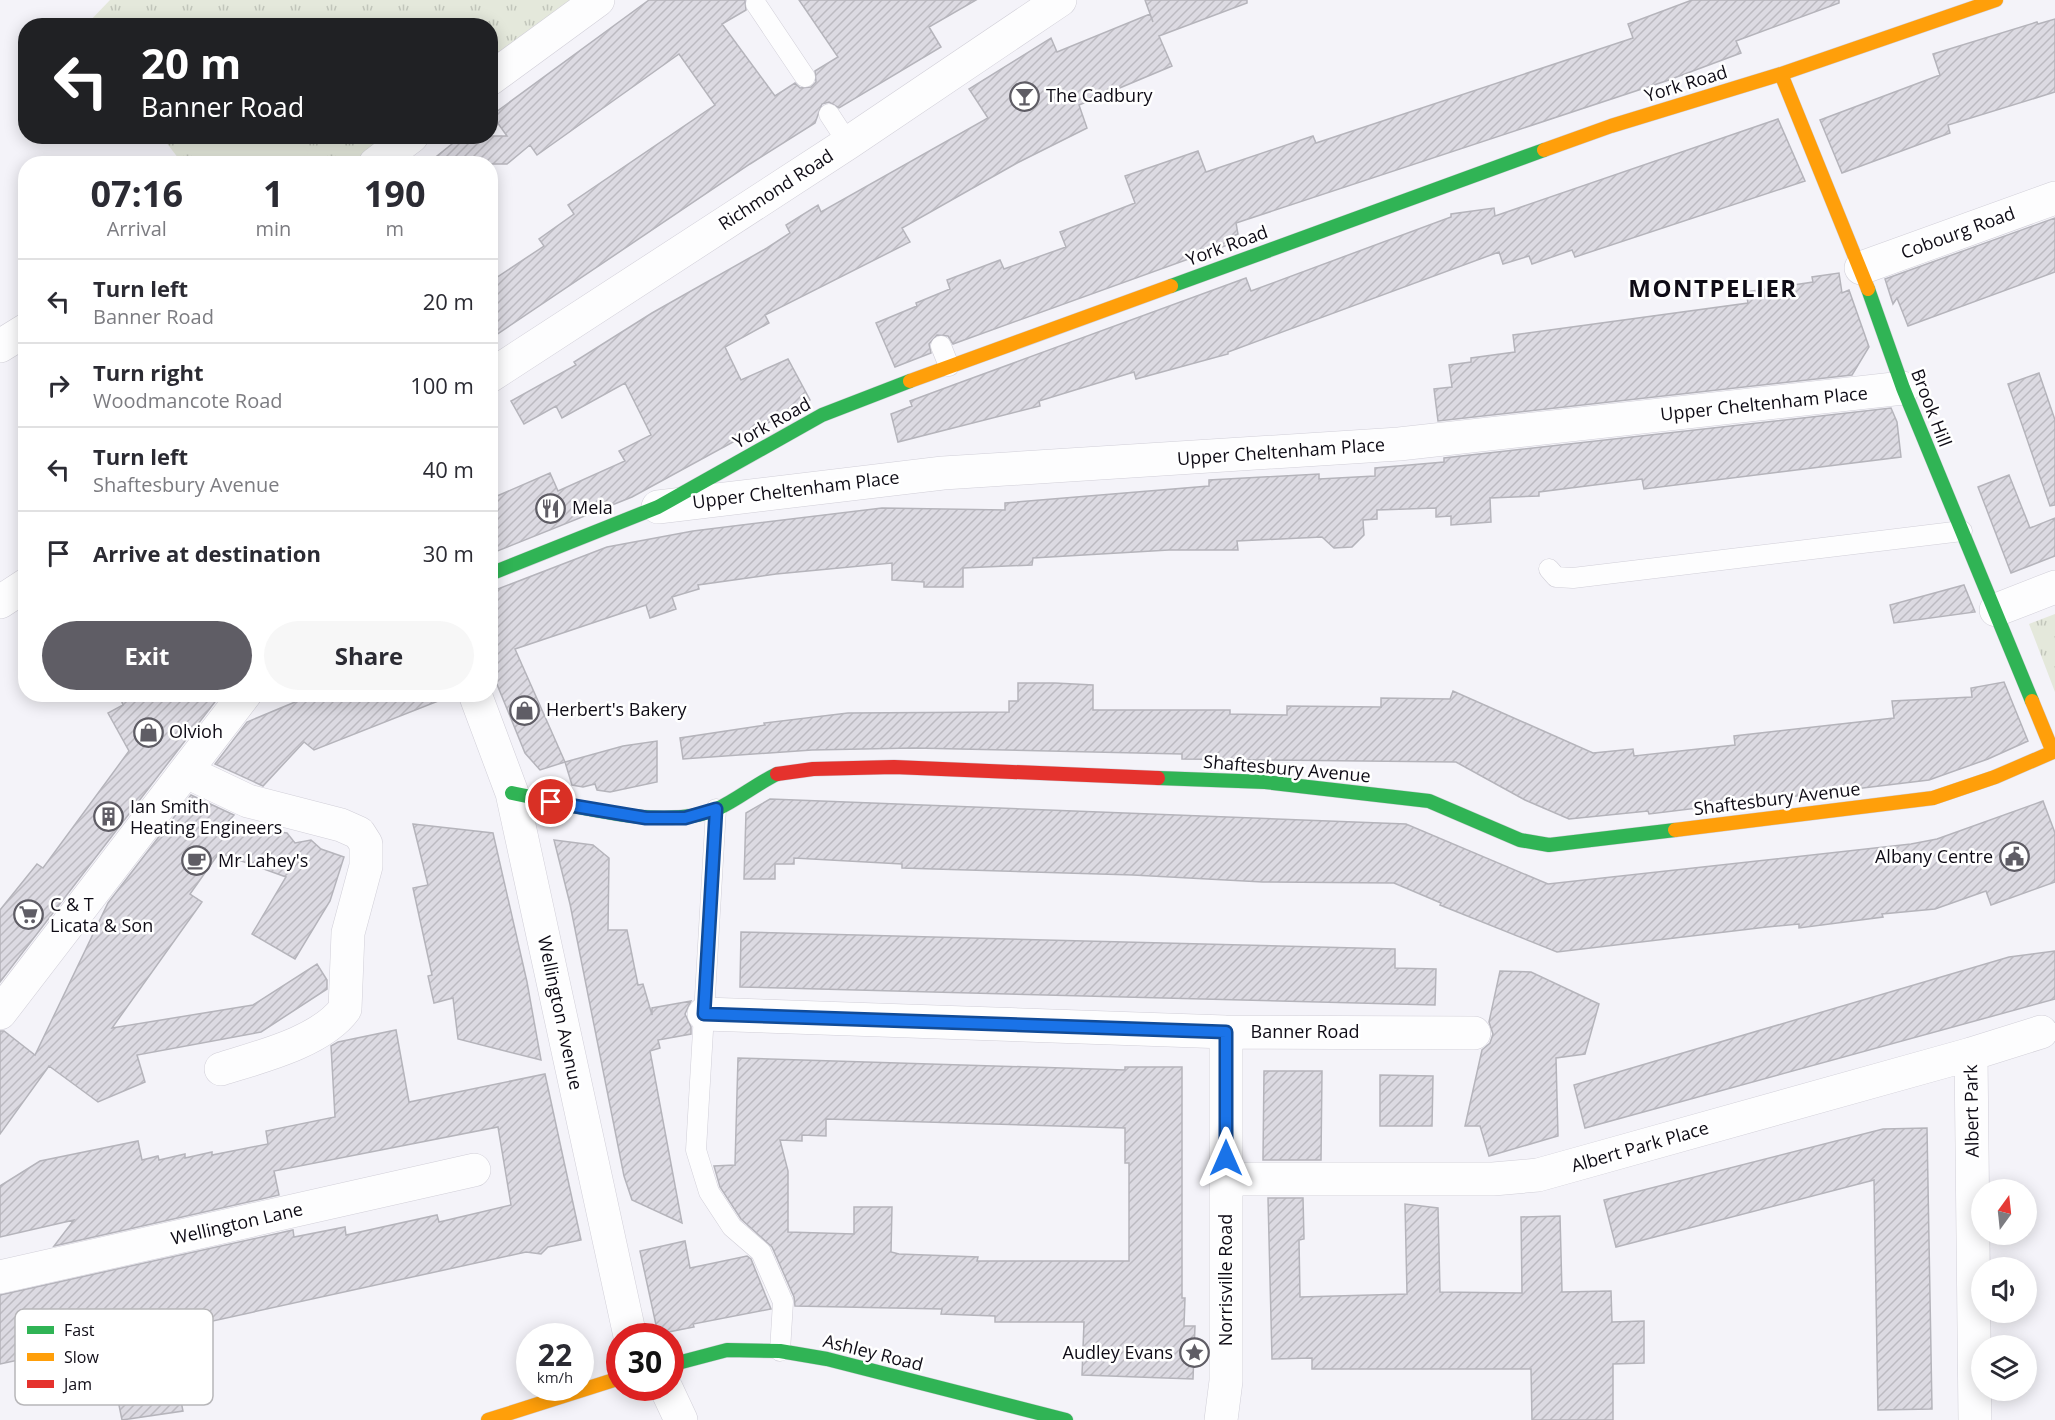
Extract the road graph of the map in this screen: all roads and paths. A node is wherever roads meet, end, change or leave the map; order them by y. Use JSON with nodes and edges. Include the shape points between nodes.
{"nodes":[{"id":1,"x":598,"y":0,"type":"edge"},
{"id":2,"x":1060,"y":0,"type":"edge"},
{"id":3,"x":1996,"y":0,"type":"edge"},
{"id":4,"x":756,"y":4,"type":"dead end"},
{"id":5,"x":498,"y":73,"type":"edge"},
{"id":6,"x":1781,"y":74,"type":"junction"},
{"id":7,"x":805,"y":77,"type":"dead end"},
{"id":8,"x":829,"y":114,"type":"dead end"},
{"id":9,"x":848,"y":143,"type":"junction"},
{"id":10,"x":401,"y":144,"type":"edge"},
{"id":11,"x":386,"y":156,"type":"edge"},
{"id":12,"x":2055,"y":198,"type":"edge"},
{"id":13,"x":1861,"y":268,"type":"junction"},
{"id":14,"x":18,"y":335,"type":"edge"},
{"id":15,"x":0,"y":346,"type":"edge"},
{"id":16,"x":941,"y":346,"type":"dead end"},
{"id":17,"x":949,"y":366,"type":"junction"},
{"id":18,"x":498,"y":371,"type":"edge"},
{"id":19,"x":1903,"y":388,"type":"junction"},
{"id":20,"x":658,"y":507,"type":"junction"},
{"id":21,"x":1962,"y":531,"type":"junction"},
{"id":22,"x":1549,"y":569,"type":"dead end"},
{"id":23,"x":498,"y":571,"type":"edge"},
{"id":24,"x":2055,"y":587,"type":"edge"},
{"id":25,"x":18,"y":590,"type":"edge"},
{"id":26,"x":0,"y":602,"type":"edge"},
{"id":27,"x":1996,"y":610,"type":"junction"},
{"id":28,"x":239,"y":702,"type":"edge"},
{"id":29,"x":478,"y":702,"type":"edge"},
{"id":30,"x":2053,"y":752,"type":"joint"},
{"id":31,"x":187,"y":772,"type":"junction"},
{"id":32,"x":512,"y":793,"type":"junction"},
{"id":33,"x":716,"y":809,"type":"junction"},
{"id":34,"x":0,"y":1013,"type":"edge"},
{"id":35,"x":704,"y":1014,"type":"junction"},
{"id":36,"x":1226,"y":1032,"type":"junction"},
{"id":37,"x":2041,"y":1032,"type":"dead end"},
{"id":38,"x":1474,"y":1033,"type":"dead end"},
{"id":39,"x":1971,"y":1054,"type":"junction"},
{"id":40,"x":220,"y":1069,"type":"dead end"},
{"id":41,"x":474,"y":1170,"type":"dead end"},
{"id":42,"x":1226,"y":1179,"type":"junction"},
{"id":43,"x":0,"y":1277,"type":"edge"},
{"id":44,"x":627,"y":1323,"type":"edge"},
{"id":45,"x":780,"y":1351,"type":"junction"},
{"id":46,"x":684,"y":1361,"type":"edge"},
{"id":47,"x":606,"y":1382,"type":"edge"},
{"id":48,"x":672,"y":1401,"type":"edge"},
{"id":49,"x":488,"y":1420,"type":"edge"},
{"id":50,"x":681,"y":1420,"type":"edge"},
{"id":51,"x":1066,"y":1420,"type":"edge"},
{"id":52,"x":1221,"y":1420,"type":"edge"},
{"id":53,"x":1975,"y":1420,"type":"edge"}],
"edges":[{"from":1,"to":5,"type":"street"},
{"from":2,"to":9,"type":"street","name":"Richmond Road"},
{"from":3,"to":6,"type":"street","name":"York Road"},
{"from":4,"to":7,"type":"lane"},
{"from":6,"to":13,"type":"street","name":"Brook Hill"},
{"from":6,"to":17,"type":"street","name":"York Road","via":[[1611,126]]},
{"from":8,"to":9,"type":"lane"},
{"from":9,"to":18,"type":"street","name":"Richmond Road"},
{"from":10,"to":11,"type":"street"},
{"from":12,"to":13,"type":"street","name":"Cobourg Road"},
{"from":13,"to":19,"type":"street","name":"Brook Hill"},
{"from":14,"to":15,"type":"street"},
{"from":16,"to":17,"type":"lane"},
{"from":17,"to":20,"type":"street","name":"York Road","via":[[822,415]]},
{"from":19,"to":20,"type":"street","name":"Upper Cheltenham Place","via":[[1399,444],[943,473]]},
{"from":19,"to":21,"type":"street","name":"Brook Hill"},
{"from":20,"to":23,"type":"street","name":"York Road"},
{"from":21,"to":22,"type":"lane","via":[[1573,578],[1556,577]]},
{"from":21,"to":27,"type":"street","name":"Brook Hill"},
{"from":24,"to":27,"type":"street"},
{"from":25,"to":26,"type":"street"},
{"from":27,"to":30,"type":"street","name":"Brook Hill"},
{"from":28,"to":31,"type":"street"},
{"from":29,"to":32,"type":"street","name":"Wellington Avenue"},
{"from":30,"to":33,"type":"street","name":"Shaftesbury Avenue","via":[[1933,798],[1549,845],[1520,840],[1429,801],[1265,782],[1081,774],[894,767],[813,769],[776,774]]},
{"from":31,"to":34,"type":"street"},
{"from":31,"to":40,"type":"street","via":[[249,801],[341,825],[359,833],[366,844],[366,866],[348,933],[345,1009],[338,1019],[285,1050]]},
{"from":32,"to":33,"type":"street","name":"Shaftesbury Avenue","via":[[646,818],[685,818]]},
{"from":32,"to":44,"type":"street","name":"Wellington Avenue"},
{"from":33,"to":35,"type":"lane"},
{"from":35,"to":36,"type":"street","name":"Banner Road"},
{"from":35,"to":45,"type":"lane","via":[[696,1150],[709,1192],[732,1227],[761,1252],[783,1302]]},
{"from":36,"to":38,"type":"street","name":"Banner Road"},
{"from":36,"to":42,"type":"street","name":"Norrisville Road"},
{"from":37,"to":39,"type":"street","name":"Albert Park Place"},
{"from":39,"to":42,"type":"street","name":"Albert Park Place","via":[[1538,1175],[1493,1179]]},
{"from":39,"to":53,"type":"street","name":"Albert Park"},
{"from":41,"to":43,"type":"street","name":"Wellington Lane"},
{"from":42,"to":52,"type":"street","name":"Norrisville Road","via":[[1226,1381]]},
{"from":45,"to":46,"type":"street","name":"Ashley Road","via":[[727,1350]]},
{"from":45,"to":51,"type":"street","name":"Ashley Road","via":[[827,1359]]},
{"from":47,"to":49,"type":"street"},
{"from":48,"to":50,"type":"street"}]}
